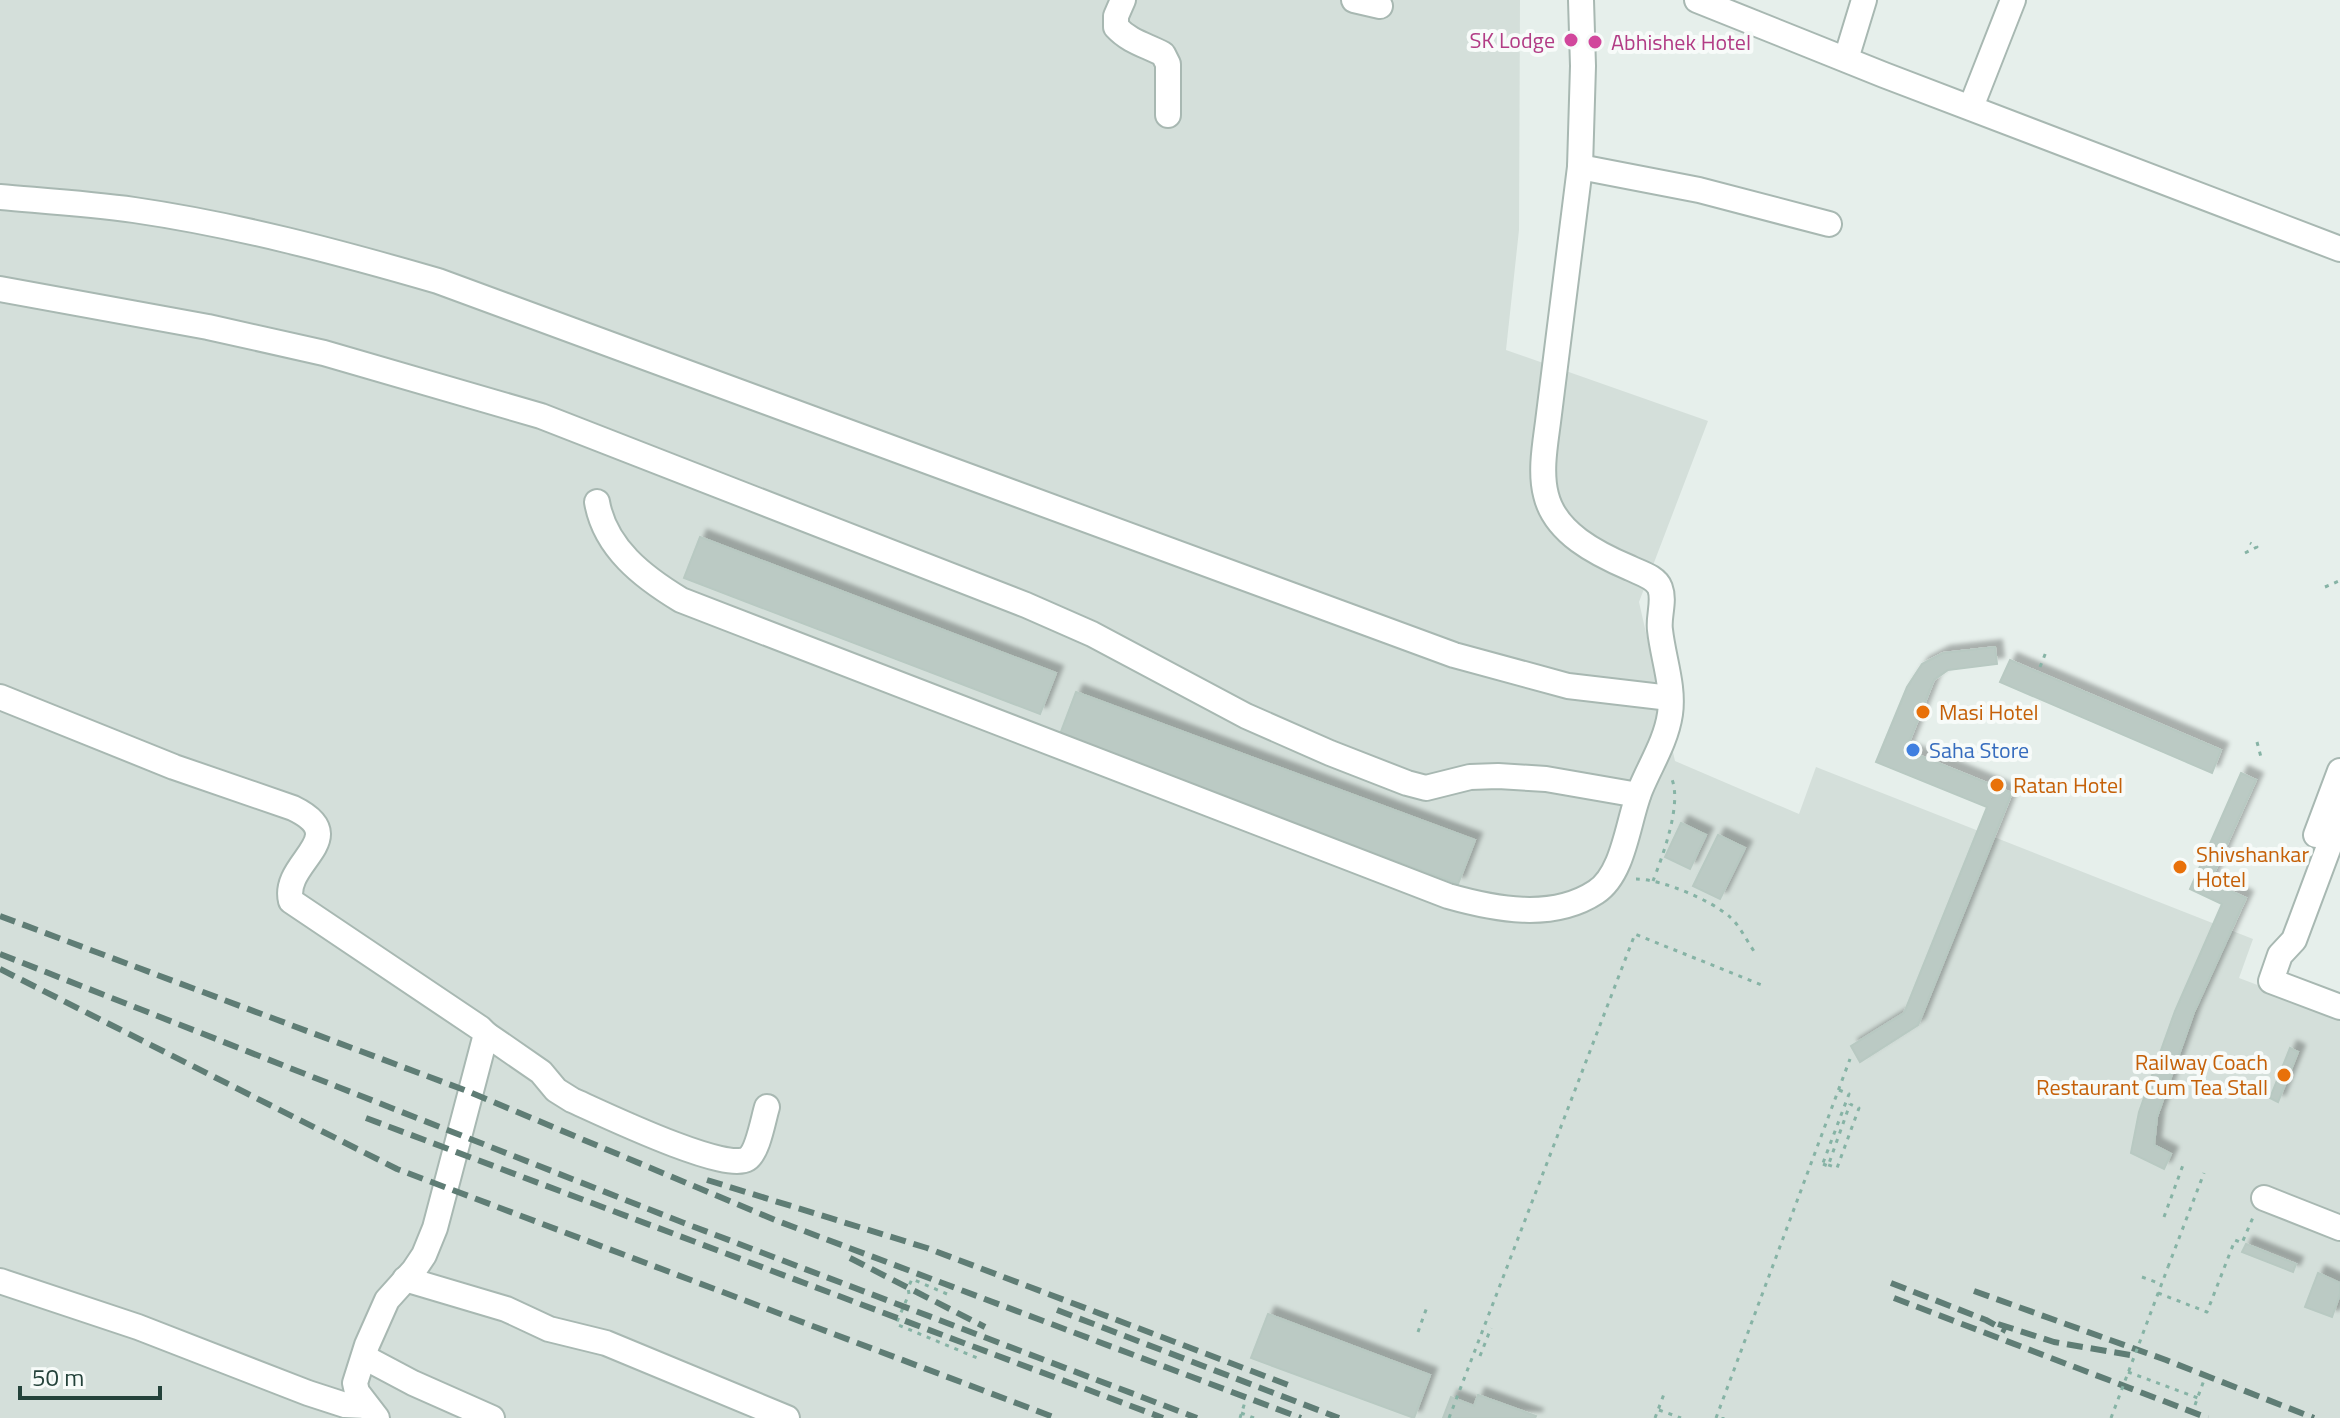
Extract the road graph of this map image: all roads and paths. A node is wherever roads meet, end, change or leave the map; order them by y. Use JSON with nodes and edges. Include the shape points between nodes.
{"nodes":[{"id":1,"x":1123,"y":0,"type":"edge"},
{"id":2,"x":1354,"y":0,"type":"edge"},
{"id":3,"x":1581,"y":0,"type":"edge"},
{"id":4,"x":1697,"y":0,"type":"edge"},
{"id":5,"x":1864,"y":0,"type":"edge"},
{"id":6,"x":2013,"y":0,"type":"edge"},
{"id":7,"x":1380,"y":6,"type":"dead end"},
{"id":8,"x":1846,"y":59,"type":"junction"},
{"id":9,"x":1971,"y":107,"type":"junction"},
{"id":10,"x":1168,"y":115,"type":"dead end"},
{"id":11,"x":1580,"y":167,"type":"junction"},
{"id":12,"x":0,"y":197,"type":"edge"},
{"id":13,"x":1829,"y":224,"type":"dead end"},
{"id":14,"x":2340,"y":249,"type":"edge"},
{"id":15,"x":0,"y":289,"type":"edge"},
{"id":16,"x":597,"y":502,"type":"dead end"},
{"id":17,"x":2250,"y":543,"type":"dead end"},
{"id":18,"x":2245,"y":553,"type":"dead end"},
{"id":19,"x":2339,"y":581,"type":"edge"},
{"id":20,"x":2325,"y":587,"type":"dead end"},
{"id":21,"x":2046,"y":652,"type":"dead end"},
{"id":22,"x":2040,"y":667,"type":"dead end"},
{"id":23,"x":0,"y":697,"type":"edge"},
{"id":24,"x":1670,"y":698,"type":"junction"},
{"id":25,"x":2257,"y":742,"type":"dead end"},
{"id":26,"x":1656,"y":760,"type":"junction"},
{"id":27,"x":2262,"y":761,"type":"dead end"},
{"id":28,"x":2340,"y":771,"type":"edge"},
{"id":29,"x":1638,"y":795,"type":"junction"},
{"id":30,"x":2340,"y":817,"type":"edge"},
{"id":31,"x":1612,"y":873,"type":"junction"},
{"id":32,"x":1653,"y":881,"type":"junction"},
{"id":33,"x":1756,"y":954,"type":"dead end"},
{"id":34,"x":2280,"y":955,"type":"junction"},
{"id":35,"x":1764,"y":986,"type":"dead end"},
{"id":36,"x":2340,"y":1007,"type":"edge"},
{"id":37,"x":486,"y":1034,"type":"junction"},
{"id":38,"x":1850,"y":1059,"type":"dead end"},
{"id":39,"x":1839,"y":1090,"type":"junction"},
{"id":40,"x":767,"y":1107,"type":"dead end"},
{"id":41,"x":1813,"y":1158,"type":"junction"},
{"id":42,"x":2183,"y":1165,"type":"dead end"},
{"id":43,"x":2204,"y":1173,"type":"dead end"},
{"id":44,"x":2260,"y":1203,"type":"joint"},
{"id":45,"x":2164,"y":1217,"type":"dead end"},
{"id":46,"x":2340,"y":1228,"type":"edge"},
{"id":47,"x":2142,"y":1277,"type":"dead end"},
{"id":48,"x":405,"y":1279,"type":"junction"},
{"id":49,"x":0,"y":1281,"type":"edge"},
{"id":50,"x":2161,"y":1284,"type":"junction"},
{"id":51,"x":2158,"y":1293,"type":"junction"},
{"id":52,"x":947,"y":1294,"type":"dead end"},
{"id":53,"x":1428,"y":1304,"type":"dead end"},
{"id":54,"x":1491,"y":1328,"type":"dead end"},
{"id":55,"x":1418,"y":1332,"type":"dead end"},
{"id":56,"x":1479,"y":1340,"type":"junction"},
{"id":57,"x":1486,"y":1343,"type":"junction"},
{"id":58,"x":1480,"y":1356,"type":"dead end"},
{"id":59,"x":364,"y":1357,"type":"junction"},
{"id":60,"x":982,"y":1360,"type":"dead end"},
{"id":61,"x":2128,"y":1372,"type":"junction"},
{"id":62,"x":2204,"y":1380,"type":"dead end"},
{"id":63,"x":1664,"y":1394,"type":"dead end"},
{"id":64,"x":2198,"y":1398,"type":"junction"},
{"id":65,"x":1245,"y":1402,"type":"dead end"},
{"id":66,"x":2195,"y":1405,"type":"dead end"},
{"id":67,"x":1658,"y":1409,"type":"junction"},
{"id":68,"x":372,"y":1412,"type":"edge"},
{"id":69,"x":1240,"y":1416,"type":"edge"},
{"id":70,"x":492,"y":1418,"type":"edge"},
{"id":71,"x":787,"y":1418,"type":"edge"},
{"id":72,"x":1254,"y":1418,"type":"edge"},
{"id":73,"x":1449,"y":1418,"type":"edge"},
{"id":74,"x":1655,"y":1418,"type":"edge"},
{"id":75,"x":1681,"y":1418,"type":"edge"},
{"id":76,"x":1716,"y":1418,"type":"edge"},
{"id":77,"x":2111,"y":1418,"type":"edge"}],
"edges":[{"from":1,"to":10,"type":"street","via":[[1116,27],[1125,37],[1163,54],[1168,64]]},
{"from":2,"to":7,"type":"street"},
{"from":3,"to":11,"type":"street"},
{"from":4,"to":8,"type":"street"},
{"from":5,"to":8,"type":"street"},
{"from":6,"to":9,"type":"street"},
{"from":8,"to":9,"type":"street"},
{"from":9,"to":14,"type":"street"},
{"from":11,"to":13,"type":"street","via":[[1699,190]]},
{"from":11,"to":24,"type":"street","via":[[1545,443],[1546,497],[1558,519],[1581,542],[1658,583]]},
{"from":12,"to":24,"type":"street","via":[[133,210],[233,228],[438,281],[1454,655],[1568,686]]},
{"from":15,"to":29,"type":"street","via":[[310,350],[541,416],[1026,605],[1246,716],[1417,787],[1498,776]]},
{"from":16,"to":31,"type":"street","via":[[607,530],[634,568],[681,600],[1448,896],[1515,911],[1554,907],[1597,892]]},
{"from":17,"to":18,"type":"path","via":[[2257,547]]},
{"from":19,"to":20,"type":"path"},
{"from":21,"to":22,"type":"path"},
{"from":23,"to":37,"type":"street","via":[[309,816],[318,827],[318,839],[292,883],[291,901]]},
{"from":24,"to":26,"type":"street"},
{"from":25,"to":27,"type":"path"},
{"from":26,"to":29,"type":"street"},
{"from":26,"to":32,"type":"path","via":[[1668,770],[1675,793]]},
{"from":28,"to":34,"type":"street","via":[[2281,926]]},
{"from":29,"to":31,"type":"street"},
{"from":30,"to":34,"type":"street","via":[[2294,940]]},
{"from":31,"to":32,"type":"path"},
{"from":32,"to":33,"type":"path","via":[[1729,916]]},
{"from":34,"to":36,"type":"street","via":[[2271,981]]},
{"from":35,"to":56,"type":"path","via":[[1635,934]]},
{"from":37,"to":40,"type":"street","via":[[572,1100],[733,1163],[754,1150]]},
{"from":37,"to":48,"type":"street","via":[[435,1228],[424,1255]]},
{"from":38,"to":39,"type":"path"},
{"from":39,"to":41,"type":"path"},
{"from":39,"to":41,"type":"path","bridge":true,"via":[[1849,1094],[1823,1163],[1837,1168],[1859,1108],[1850,1104],[1832,1153],[1828,1166]]},
{"from":41,"to":76,"type":"path"},
{"from":42,"to":45,"type":"path"},
{"from":43,"to":50,"type":"path","bridge":true},
{"from":44,"to":46,"type":"street"},
{"from":44,"to":51,"type":"path","via":[[2242,1243],[2235,1240],[2207,1312]]},
{"from":47,"to":50,"type":"path"},
{"from":48,"to":59,"type":"street","via":[[387,1300]]},
{"from":48,"to":71,"type":"street","via":[[606,1343]]},
{"from":49,"to":68,"type":"street"},
{"from":50,"to":51,"type":"path","bridge":true},
{"from":51,"to":61,"type":"path","bridge":true},
{"from":52,"to":60,"type":"path","via":[[912,1279],[896,1324]]},
{"from":53,"to":55,"type":"path"},
{"from":54,"to":57,"type":"path"},
{"from":56,"to":57,"type":"path"},
{"from":56,"to":73,"type":"path"},
{"from":57,"to":58,"type":"path"},
{"from":59,"to":68,"type":"street","via":[[355,1383]]},
{"from":59,"to":70,"type":"street"},
{"from":61,"to":64,"type":"path"},
{"from":61,"to":77,"type":"path","bridge":true},
{"from":62,"to":64,"type":"path"},
{"from":63,"to":67,"type":"path"},
{"from":64,"to":66,"type":"path"},
{"from":65,"to":69,"type":"path"},
{"from":67,"to":74,"type":"path"},
{"from":67,"to":75,"type":"path"},
{"from":69,"to":72,"type":"path"}]}
